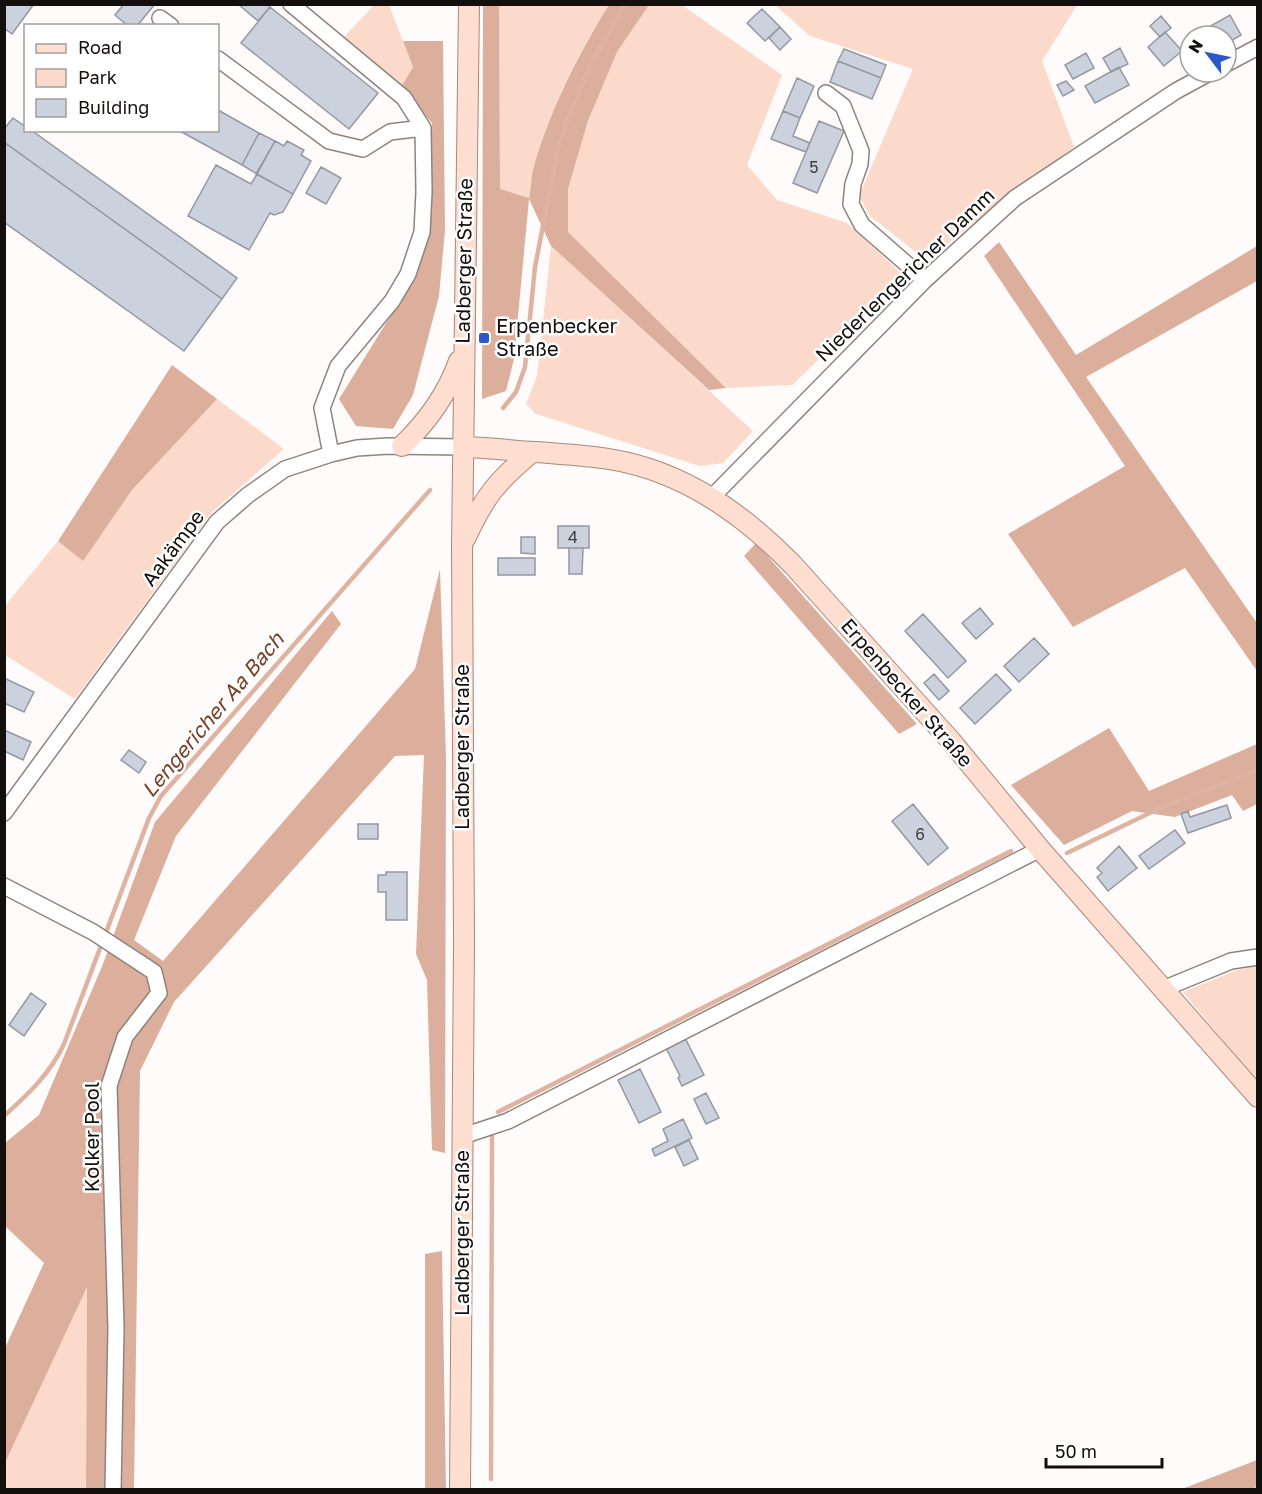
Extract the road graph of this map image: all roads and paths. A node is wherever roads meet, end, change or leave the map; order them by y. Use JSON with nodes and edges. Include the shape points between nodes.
{"nodes":[{"id":1,"x":291,"y":4,"type":"edge"},
{"id":2,"x":469,"y":4,"type":"edge"},
{"id":3,"x":1257,"y":47,"type":"edge"},
{"id":4,"x":1238,"y":57,"type":"edge"},
{"id":5,"x":219,"y":60,"type":"edge"},
{"id":6,"x":1189,"y":84,"type":"edge"},
{"id":7,"x":826,"y":93,"type":"dead end"},
{"id":8,"x":423,"y":128,"type":"junction"},
{"id":9,"x":925,"y":280,"type":"junction"},
{"id":10,"x":463,"y":350,"type":"junction"},
{"id":11,"x":402,"y":446,"type":"junction"},
{"id":12,"x":463,"y":447,"type":"junction"},
{"id":13,"x":532,"y":452,"type":"junction"},
{"id":14,"x":331,"y":454,"type":"junction"},
{"id":15,"x":712,"y":497,"type":"junction"},
{"id":16,"x":462,"y":546,"type":"junction"},
{"id":17,"x":4,"y":813,"type":"edge"},
{"id":18,"x":1040,"y":849,"type":"junction"},
{"id":19,"x":4,"y":886,"type":"edge"},
{"id":20,"x":1257,"y":957,"type":"edge"},
{"id":21,"x":1164,"y":989,"type":"junction"},
{"id":22,"x":1257,"y":1097,"type":"edge"},
{"id":23,"x":463,"y":1136,"type":"junction"},
{"id":24,"x":113,"y":1490,"type":"edge"},
{"id":25,"x":460,"y":1490,"type":"edge"}],
"edges":[{"from":1,"to":8,"type":"street","via":[[404,98]]},
{"from":2,"to":10,"type":"main road","name":"Ladberger Straße"},
{"from":3,"to":4,"type":"street"},
{"from":5,"to":8,"type":"street","via":[[329,141],[363,150],[390,132]]},
{"from":6,"to":9,"type":"street","name":"Niederlengericher Damm","via":[[1015,198]]},
{"from":7,"to":9,"type":"street","via":[[843,106],[861,151],[851,204],[862,225]]},
{"from":8,"to":14,"type":"street","via":[[422,232],[408,274],[392,301],[338,366],[322,408]]},
{"from":9,"to":15,"type":"street","name":"Niederlengericher Damm"},
{"from":10,"to":11,"type":"main road","via":[[450,385],[435,409]]},
{"from":10,"to":12,"type":"main road","name":"Ladberger Straße"},
{"from":11,"to":12,"type":"street","name":"Aakämpe"},
{"from":11,"to":14,"type":"street","name":"Aakämpe","via":[[357,448]]},
{"from":12,"to":13,"type":"main road","name":"Erpenbecker Straße"},
{"from":12,"to":16,"type":"main road","name":"Ladberger Straße"},
{"from":13,"to":15,"type":"main road","name":"Erpenbecker Straße","via":[[611,459],[647,468]]},
{"from":13,"to":16,"type":"main road","via":[[504,475],[486,497]]},
{"from":14,"to":17,"type":"street","name":"Aakämpe","via":[[285,469],[216,522]]},
{"from":15,"to":18,"type":"main road","name":"Erpenbecker Straße","via":[[768,539],[793,565],[951,741]]},
{"from":16,"to":23,"type":"main road","name":"Ladberger Straße"},
{"from":18,"to":21,"type":"main road","name":"Erpenbecker Straße"},
{"from":18,"to":23,"type":"street","via":[[508,1121]]},
{"from":19,"to":24,"type":"street","name":"Kolker Pool","via":[[114,944],[154,972],[159,993],[125,1037],[109,1086],[116,1328]]},
{"from":20,"to":21,"type":"street","via":[[1231,961]]},
{"from":21,"to":22,"type":"main road","name":"Erpenbecker Straße"},
{"from":23,"to":25,"type":"main road","name":"Ladberger Straße"}]}
